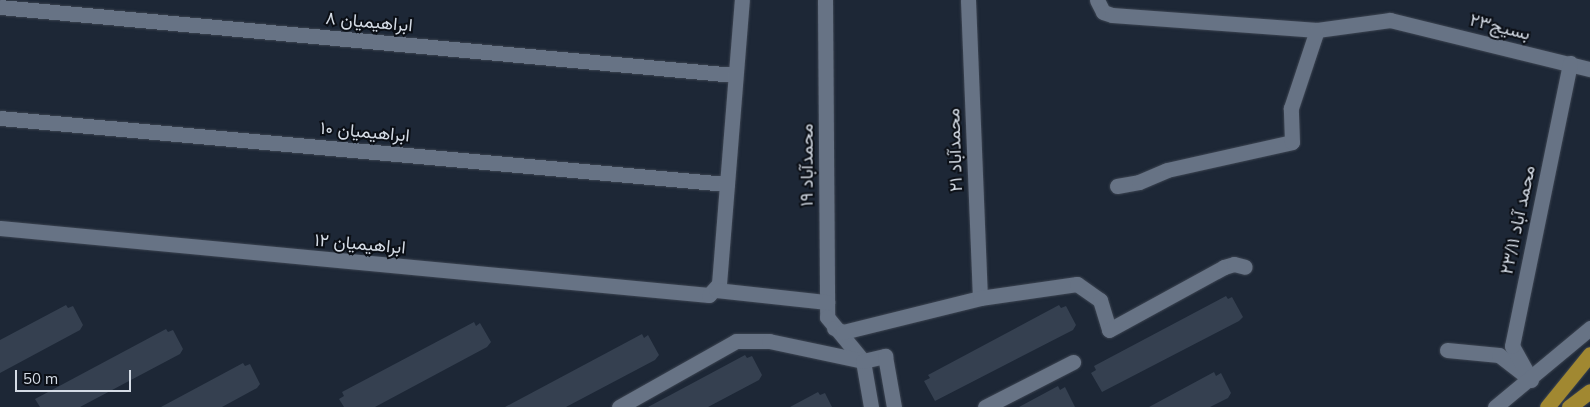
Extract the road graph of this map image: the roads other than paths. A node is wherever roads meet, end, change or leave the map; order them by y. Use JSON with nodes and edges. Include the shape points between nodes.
{"nodes":[{"id":1,"x":742,"y":0,"type":"edge"},
{"id":2,"x":825,"y":0,"type":"edge"},
{"id":3,"x":968,"y":0,"type":"edge"},
{"id":4,"x":1100,"y":6,"type":"edge"},
{"id":5,"x":0,"y":7,"type":"edge"},
{"id":6,"x":1317,"y":30,"type":"junction"},
{"id":7,"x":1570,"y":64,"type":"junction"},
{"id":8,"x":1590,"y":69,"type":"edge"},
{"id":9,"x":735,"y":75,"type":"junction"},
{"id":10,"x":0,"y":118,"type":"edge"},
{"id":11,"x":727,"y":184,"type":"junction"},
{"id":12,"x":1117,"y":186,"type":"dead end"},
{"id":13,"x":0,"y":228,"type":"edge"},
{"id":14,"x":1245,"y":267,"type":"dead end"},
{"id":15,"x":716,"y":290,"type":"junction"},
{"id":16,"x":980,"y":298,"type":"junction"},
{"id":17,"x":827,"y":302,"type":"junction"},
{"id":18,"x":834,"y":328,"type":"junction"},
{"id":19,"x":1590,"y":328,"type":"edge"},
{"id":20,"x":1447,"y":350,"type":"dead end"},
{"id":21,"x":1590,"y":354,"type":"edge"},
{"id":22,"x":863,"y":361,"type":"junction"},
{"id":23,"x":1073,"y":362,"type":"dead end"},
{"id":24,"x":1531,"y":380,"type":"junction"},
{"id":25,"x":1590,"y":391,"type":"edge"},
{"id":26,"x":619,"y":407,"type":"edge"},
{"id":27,"x":871,"y":407,"type":"edge"},
{"id":28,"x":894,"y":407,"type":"edge"},
{"id":29,"x":984,"y":407,"type":"edge"},
{"id":30,"x":1495,"y":407,"type":"edge"},
{"id":31,"x":1547,"y":407,"type":"edge"},
{"id":32,"x":1569,"y":407,"type":"edge"}],
"edges":[{"from":1,"to":9,"type":"street"},
{"from":2,"to":17,"type":"street","name":"محمدآباد ۱۹"},
{"from":3,"to":16,"type":"street","name":"محمدآباد ۲۱"},
{"from":4,"to":6,"type":"street","name":"بسیج۲۳","via":[[1112,15]]},
{"from":5,"to":9,"type":"street","name":"ابراهیمیان ۸"},
{"from":6,"to":7,"type":"street","name":"بسیج۲۳","via":[[1390,20]]},
{"from":6,"to":12,"type":"street","via":[[1292,108],[1292,142],[1167,170],[1138,182]]},
{"from":7,"to":8,"type":"street","name":"بسیج۲۳"},
{"from":7,"to":24,"type":"street","name":"محمد آباد ۲۳/۱۱","via":[[1512,346]]},
{"from":9,"to":11,"type":"street"},
{"from":10,"to":11,"type":"street","name":"ابراهیمیان ۱۰"},
{"from":11,"to":15,"type":"street"},
{"from":13,"to":15,"type":"street","name":"ابراهیمیان ۱۲","via":[[709,295]]},
{"from":14,"to":16,"type":"street","via":[[1234,264],[1224,267],[1109,330],[1100,300],[1077,284]]},
{"from":15,"to":17,"type":"street","name":"ابراهیمیان ۱۲"},
{"from":16,"to":18,"type":"street","via":[[843,332]]},
{"from":17,"to":18,"type":"street","name":"محمدآباد ۱۹","via":[[827,317]]},
{"from":18,"to":22,"type":"street"},
{"from":19,"to":24,"type":"street"},
{"from":20,"to":24,"type":"street","via":[[1498,356]]},
{"from":21,"to":31,"type":"highway"},
{"from":22,"to":26,"type":"street","via":[[769,341],[736,341]]},
{"from":22,"to":27,"type":"street"},
{"from":22,"to":28,"type":"street","via":[[885,356]]},
{"from":23,"to":29,"type":"street"},
{"from":24,"to":30,"type":"street"},
{"from":25,"to":32,"type":"highway"}]}
